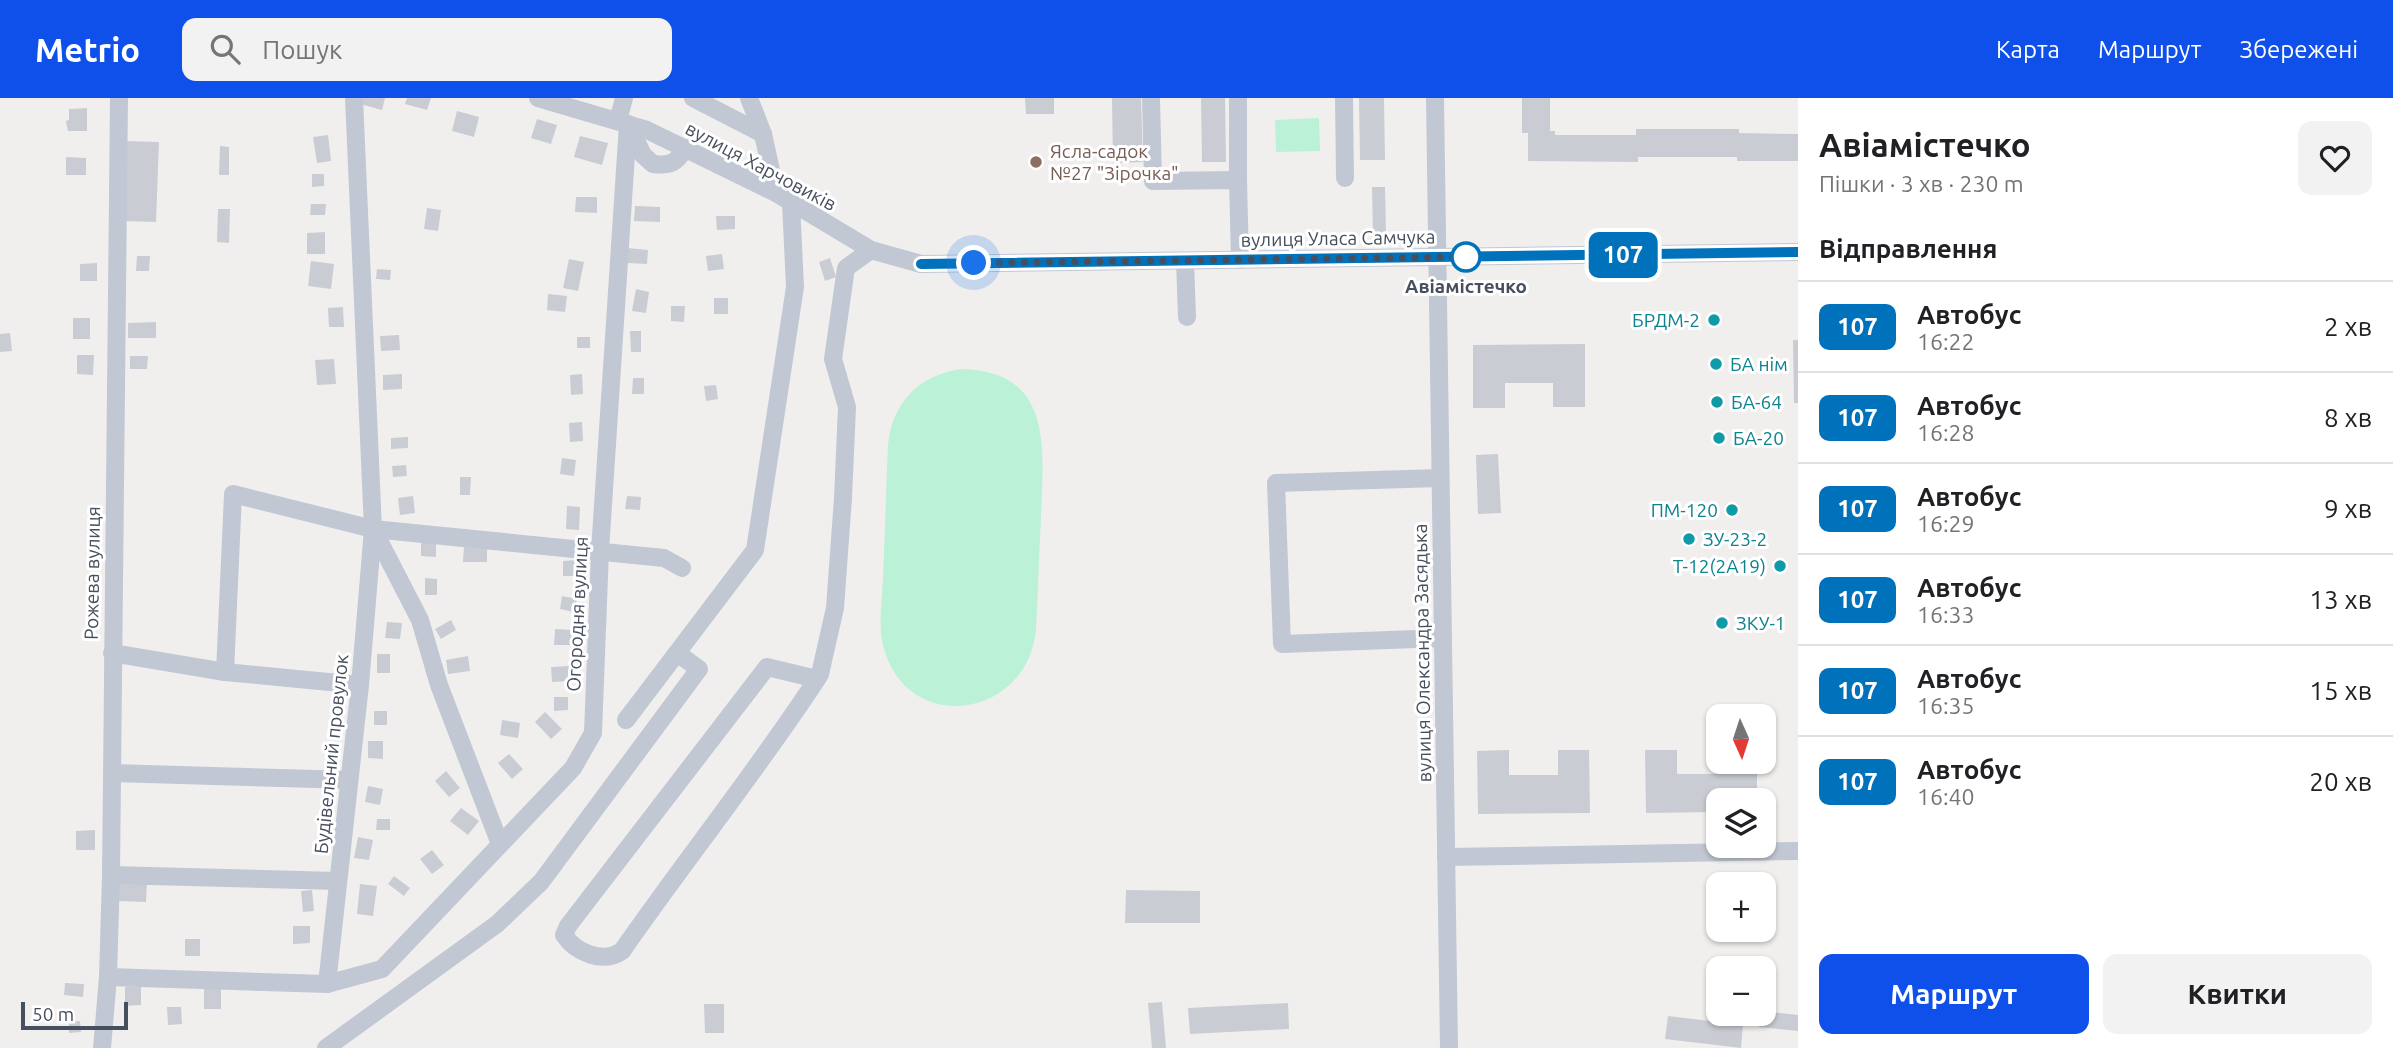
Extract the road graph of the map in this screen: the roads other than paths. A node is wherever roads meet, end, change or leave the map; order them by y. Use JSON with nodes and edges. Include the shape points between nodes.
{"nodes":[{"id":1,"x":119,"y":98,"type":"edge"},
{"id":2,"x":354,"y":98,"type":"edge"},
{"id":3,"x":538,"y":98,"type":"edge"},
{"id":4,"x":624,"y":98,"type":"edge"},
{"id":5,"x":693,"y":98,"type":"edge"},
{"id":6,"x":749,"y":98,"type":"edge"},
{"id":7,"x":1151,"y":98,"type":"edge"},
{"id":8,"x":1238,"y":98,"type":"edge"},
{"id":9,"x":1344,"y":98,"type":"edge"},
{"id":10,"x":1435,"y":98,"type":"edge"},
{"id":11,"x":623,"y":123,"type":"junction"},
{"id":12,"x":763,"y":134,"type":"junction"},
{"id":13,"x":685,"y":148,"type":"junction"},
{"id":14,"x":1345,"y":178,"type":"dead end"},
{"id":15,"x":1238,"y":180,"type":"junction"},
{"id":16,"x":776,"y":193,"type":"junction"},
{"id":17,"x":792,"y":203,"type":"junction"},
{"id":18,"x":871,"y":250,"type":"junction"},
{"id":19,"x":1798,"y":252,"type":"edge"},
{"id":20,"x":1437,"y":257,"type":"junction"},
{"id":21,"x":1240,"y":260,"type":"junction"},
{"id":22,"x":1185,"y":261,"type":"junction"},
{"id":23,"x":921,"y":264,"type":"joint"},
{"id":24,"x":1187,"y":317,"type":"dead end"},
{"id":25,"x":1440,"y":478,"type":"junction"},
{"id":26,"x":373,"y":529,"type":"junction"},
{"id":27,"x":600,"y":551,"type":"junction"},
{"id":28,"x":682,"y":568,"type":"dead end"},
{"id":29,"x":1443,"y":638,"type":"junction"},
{"id":30,"x":111,"y":653,"type":"junction"},
{"id":31,"x":677,"y":653,"type":"junction"},
{"id":32,"x":225,"y":672,"type":"junction"},
{"id":33,"x":817,"y":679,"type":"junction"},
{"id":34,"x":360,"y":685,"type":"junction"},
{"id":35,"x":626,"y":720,"type":"dead end"},
{"id":36,"x":112,"y":773,"type":"junction"},
{"id":37,"x":349,"y":780,"type":"junction"},
{"id":38,"x":500,"y":845,"type":"junction"},
{"id":39,"x":1798,"y":851,"type":"edge"},
{"id":40,"x":1446,"y":858,"type":"junction"},
{"id":41,"x":111,"y":875,"type":"junction"},
{"id":42,"x":338,"y":881,"type":"junction"},
{"id":43,"x":108,"y":977,"type":"junction"},
{"id":44,"x":327,"y":984,"type":"junction"},
{"id":45,"x":102,"y":1048,"type":"edge"},
{"id":46,"x":326,"y":1048,"type":"edge"},
{"id":47,"x":1449,"y":1048,"type":"edge"}],
"edges":[{"from":1,"to":30,"type":"street","name":"Рожева вулиця"},
{"from":2,"to":26,"type":"street","name":"Будівельний провулок"},
{"from":3,"to":11,"type":"street","name":"вулиця Харчовиків"},
{"from":4,"to":11,"type":"street","name":"Огородня вулиця"},
{"from":5,"to":12,"type":"street"},
{"from":6,"to":12,"type":"street"},
{"from":7,"to":15,"type":"street","via":[[1153,181]]},
{"from":8,"to":15,"type":"street"},
{"from":9,"to":14,"type":"street"},
{"from":10,"to":20,"type":"street","name":"вулиця Олександра Засядька"},
{"from":11,"to":13,"type":"street","name":"вулиця Харчовиків"},
{"from":11,"to":13,"type":"street","via":[[653,164],[678,162]]},
{"from":11,"to":27,"type":"street","name":"Огородня вулиця"},
{"from":12,"to":16,"type":"street"},
{"from":13,"to":16,"type":"street","name":"вулиця Харчовиків"},
{"from":15,"to":21,"type":"street"},
{"from":16,"to":17,"type":"street","name":"вулиця Харчовиків"},
{"from":17,"to":18,"type":"street","name":"вулиця Харчовиків"},
{"from":17,"to":31,"type":"street","via":[[795,287],[755,550]]},
{"from":18,"to":23,"type":"street","name":"вулиця Харчовиків"},
{"from":18,"to":33,"type":"street","via":[[846,268],[833,359],[847,407],[843,498],[835,608]]},
{"from":19,"to":20,"type":"street","name":"вулиця Уласа Самчука"},
{"from":20,"to":21,"type":"street","name":"вулиця Уласа Самчука"},
{"from":20,"to":25,"type":"street","name":"вулиця Олександра Засядька"},
{"from":21,"to":22,"type":"street","name":"вулиця Уласа Самчука"},
{"from":22,"to":23,"type":"street","name":"вулиця Уласа Самчука"},
{"from":22,"to":24,"type":"street"},
{"from":25,"to":29,"type":"street","name":"вулиця Олександра Засядька"},
{"from":25,"to":29,"type":"street","via":[[1276,484],[1282,644]]},
{"from":26,"to":27,"type":"street"},
{"from":26,"to":32,"type":"street","via":[[233,494]]},
{"from":26,"to":34,"type":"street","name":"Будівельний провулок"},
{"from":26,"to":38,"type":"street","name":"Будівельний провулок","via":[[420,620],[439,685]]},
{"from":27,"to":28,"type":"street","via":[[664,558]]},
{"from":27,"to":38,"type":"street","name":"Огородня вулиця","via":[[593,733],[573,768]]},
{"from":29,"to":40,"type":"street","name":"вулиця Олександра Засядька"},
{"from":30,"to":32,"type":"street"},
{"from":30,"to":36,"type":"street","name":"Рожева вулиця"},
{"from":31,"to":35,"type":"street"},
{"from":31,"to":46,"type":"street","via":[[699,669],[541,882],[497,924]]},
{"from":32,"to":34,"type":"street"},
{"from":33,"to":33,"type":"street","via":[[766,667],[568,926],[564,935],[568,940],[599,957],[622,951]]},
{"from":34,"to":37,"type":"street","name":"Будівельний провулок"},
{"from":36,"to":37,"type":"street"},
{"from":36,"to":41,"type":"street","name":"Рожева вулиця"},
{"from":37,"to":42,"type":"street","name":"Будівельний провулок"},
{"from":38,"to":44,"type":"street","name":"Огородня вулиця","via":[[382,969]]},
{"from":39,"to":40,"type":"street"},
{"from":40,"to":47,"type":"street","name":"вулиця Олександра Засядька"},
{"from":41,"to":42,"type":"street"},
{"from":41,"to":43,"type":"street","name":"Рожева вулиця"},
{"from":42,"to":44,"type":"street","name":"Будівельний провулок"},
{"from":43,"to":44,"type":"street","name":"Огородня вулиця"},
{"from":43,"to":45,"type":"street","name":"Рожева вулиця"}]}
